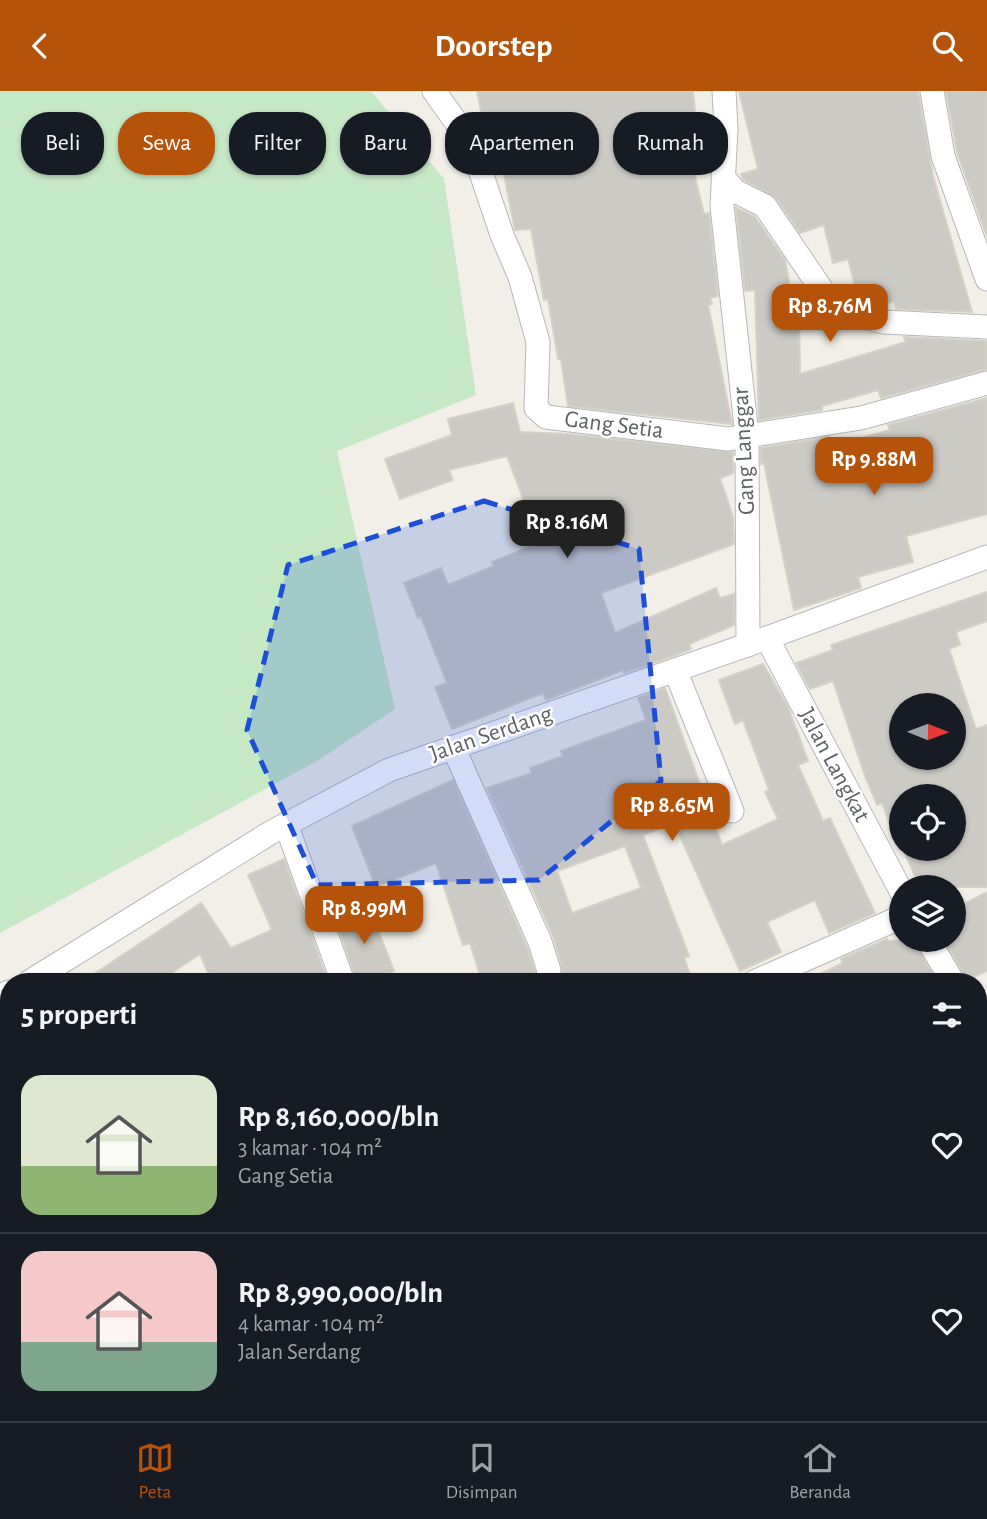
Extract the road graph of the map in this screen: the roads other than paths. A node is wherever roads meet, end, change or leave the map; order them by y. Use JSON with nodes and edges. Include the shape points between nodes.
{"nodes":[{"id":1,"x":434,"y":91,"type":"edge"},
{"id":2,"x":724,"y":91,"type":"edge"},
{"id":3,"x":932,"y":91,"type":"edge"},
{"id":4,"x":723,"y":177,"type":"junction"},
{"id":5,"x":987,"y":279,"type":"edge"},
{"id":6,"x":987,"y":327,"type":"edge"},
{"id":7,"x":987,"y":383,"type":"edge"},
{"id":8,"x":747,"y":436,"type":"junction"},
{"id":9,"x":987,"y":557,"type":"edge"},
{"id":10,"x":757,"y":641,"type":"junction"},
{"id":11,"x":675,"y":670,"type":"junction"},
{"id":12,"x":453,"y":747,"type":"junction"},
{"id":13,"x":732,"y":811,"type":"dead end"},
{"id":14,"x":286,"y":824,"type":"junction"},
{"id":15,"x":892,"y":875,"type":"edge"},
{"id":16,"x":889,"y":922,"type":"edge"},
{"id":17,"x":935,"y":952,"type":"edge"},
{"id":18,"x":43,"y":973,"type":"edge"},
{"id":19,"x":340,"y":973,"type":"edge"},
{"id":20,"x":549,"y":973,"type":"edge"},
{"id":21,"x":774,"y":973,"type":"edge"},
{"id":22,"x":948,"y":973,"type":"edge"}],
"edges":[{"from":1,"to":8,"type":"street","name":"Gang Setia","via":[[471,143],[520,277],[538,342],[536,408],[546,417],[563,420],[729,439]]},
{"from":2,"to":4,"type":"street","name":"Gang Langgar"},
{"from":3,"to":5,"type":"street","via":[[943,156]]},
{"from":4,"to":6,"type":"street","via":[[735,191],[765,206],[826,296],[853,314],[884,322]]},
{"from":4,"to":8,"type":"street","name":"Gang Langgar","via":[[722,206]]},
{"from":7,"to":8,"type":"street","name":"Gang Setia","via":[[861,418]]},
{"from":8,"to":10,"type":"street","name":"Gang Langgar"},
{"from":9,"to":10,"type":"street","name":"Jalan Serdang"},
{"from":10,"to":11,"type":"street","name":"Jalan Serdang"},
{"from":10,"to":15,"type":"street","name":"Jalan Langkat"},
{"from":11,"to":12,"type":"street","name":"Jalan Serdang"},
{"from":11,"to":13,"type":"street"},
{"from":12,"to":14,"type":"street","name":"Jalan Serdang","via":[[389,770]]},
{"from":12,"to":20,"type":"street","via":[[543,949]]},
{"from":14,"to":18,"type":"street","name":"Jalan Serdang"},
{"from":14,"to":19,"type":"street"},
{"from":16,"to":21,"type":"street"},
{"from":17,"to":22,"type":"street"}]}
